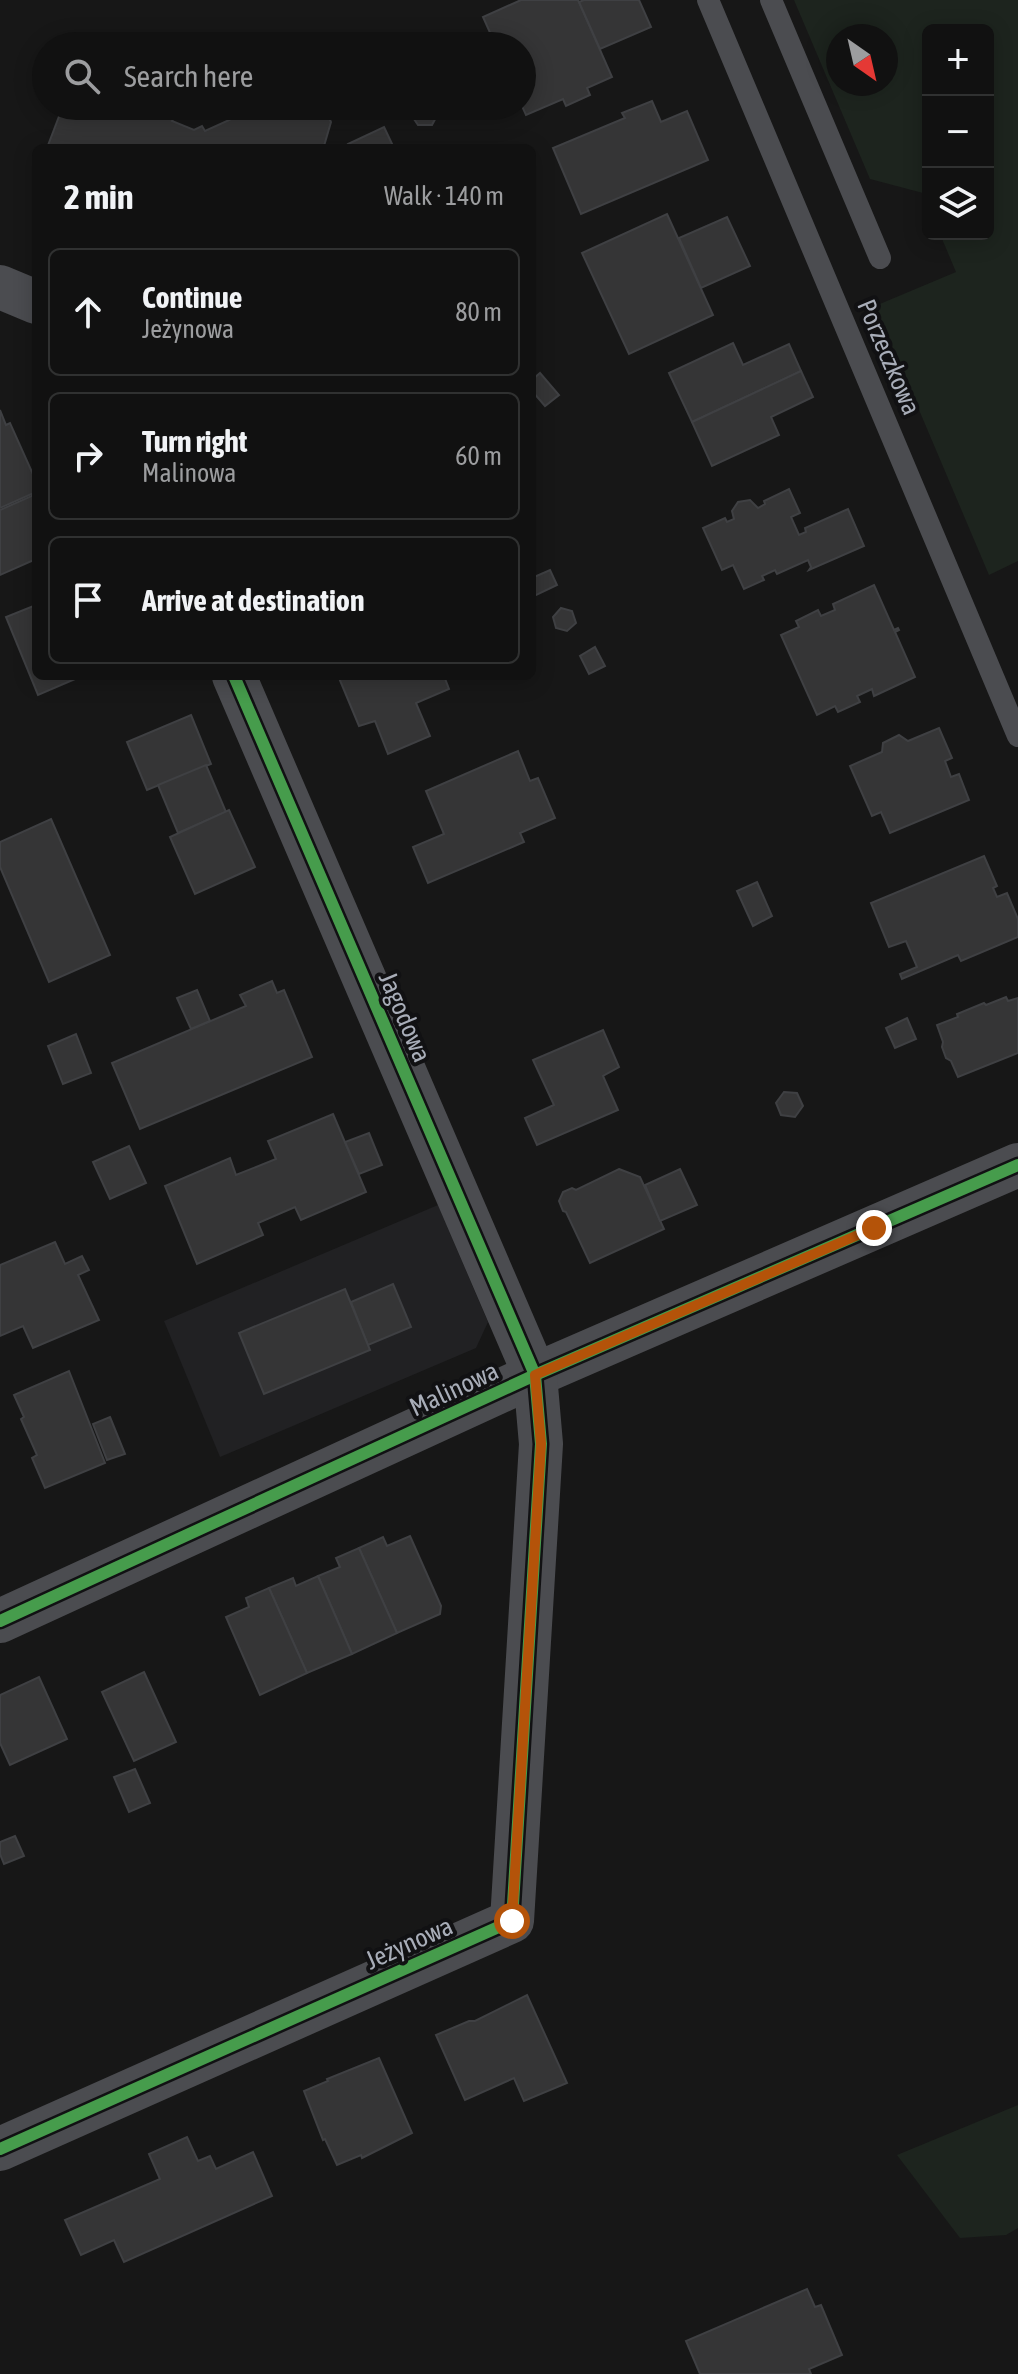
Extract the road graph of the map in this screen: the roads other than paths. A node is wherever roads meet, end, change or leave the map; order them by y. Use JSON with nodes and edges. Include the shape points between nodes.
{"nodes":[{"id":1,"x":708,"y":0,"type":"edge"},
{"id":2,"x":771,"y":0,"type":"edge"},
{"id":3,"x":880,"y":258,"type":"dead end"},
{"id":4,"x":0,"y":287,"type":"edge"},
{"id":5,"x":32,"y":300,"type":"edge"},
{"id":6,"x":236,"y":680,"type":"edge"},
{"id":7,"x":1018,"y":736,"type":"edge"},
{"id":8,"x":1018,"y":1165,"type":"edge"},
{"id":9,"x":535,"y":1375,"type":"junction"},
{"id":10,"x":3,"y":1611,"type":"edge"},
{"id":11,"x":0,"y":2149,"type":"edge"}],
"edges":[{"from":1,"to":7,"type":"lane","name":"Porzeczkowa"},
{"from":2,"to":3,"type":"lane"},
{"from":4,"to":5,"type":"street"},
{"from":6,"to":9,"type":"street","name":"Jagodowa"},
{"from":8,"to":9,"type":"street","name":"Malinowa"},
{"from":9,"to":10,"type":"street","name":"Malinowa"},
{"from":9,"to":11,"type":"street","name":"Jeżynowa","via":[[541,1444],[512,1921]]}]}
